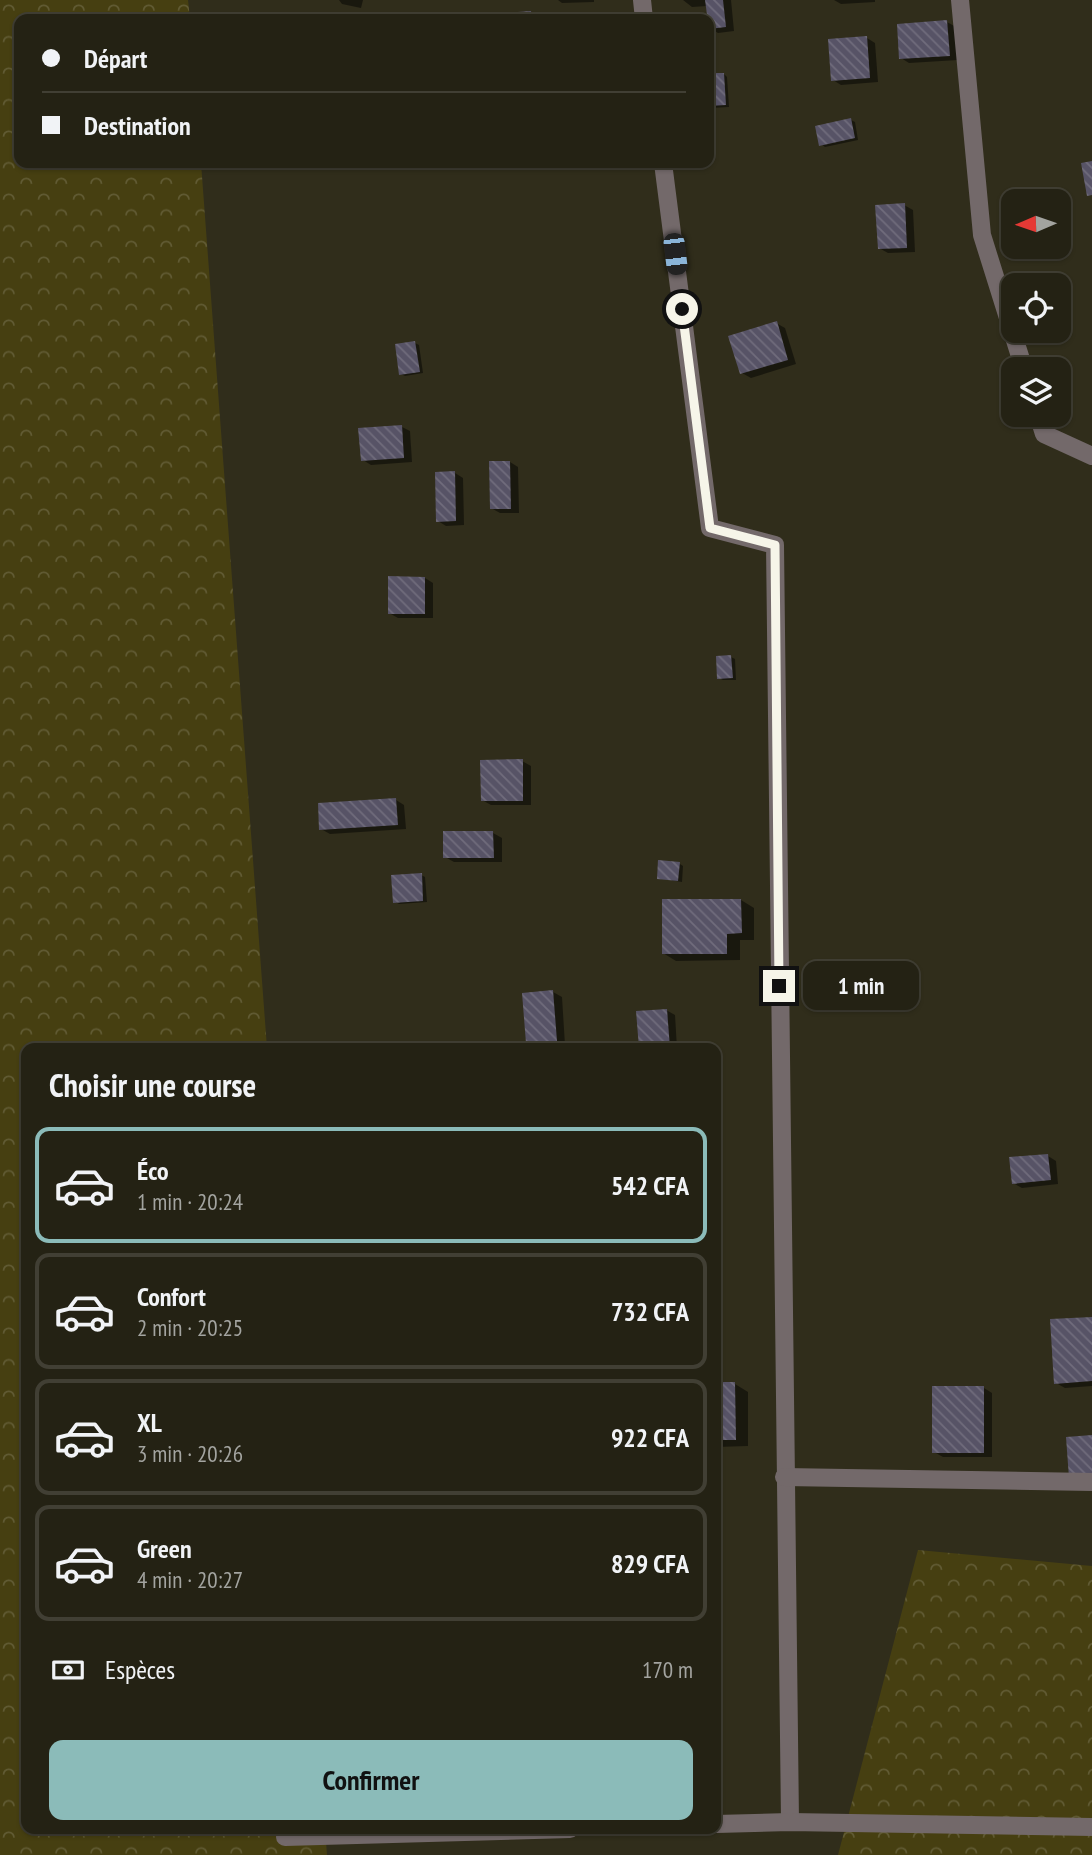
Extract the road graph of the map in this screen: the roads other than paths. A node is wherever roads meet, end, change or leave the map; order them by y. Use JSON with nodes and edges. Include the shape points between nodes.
{"nodes":[{"id":1,"x":960,"y":0,"type":"edge"},
{"id":2,"x":664,"y":168,"type":"edge"},
{"id":3,"x":1020,"y":357,"type":"edge"},
{"id":4,"x":1042,"y":427,"type":"edge"},
{"id":5,"x":1092,"y":456,"type":"edge"},
{"id":6,"x":784,"y":1477,"type":"junction"},
{"id":7,"x":1092,"y":1482,"type":"edge"},
{"id":8,"x":790,"y":1822,"type":"junction"},
{"id":9,"x":721,"y":1824,"type":"edge"},
{"id":10,"x":1092,"y":1827,"type":"edge"},
{"id":11,"x":392,"y":1834,"type":"edge"},
{"id":12,"x":285,"y":1837,"type":"dead end"}],
"edges":[{"from":1,"to":3,"type":"street","via":[[982,235]]},
{"from":2,"to":6,"type":"street","via":[[710,528],[775,545]]},
{"from":4,"to":5,"type":"street","via":[[1044,434]]},
{"from":6,"to":7,"type":"street"},
{"from":6,"to":8,"type":"street"},
{"from":8,"to":9,"type":"street"},
{"from":8,"to":10,"type":"street"},
{"from":11,"to":12,"type":"street"}]}
